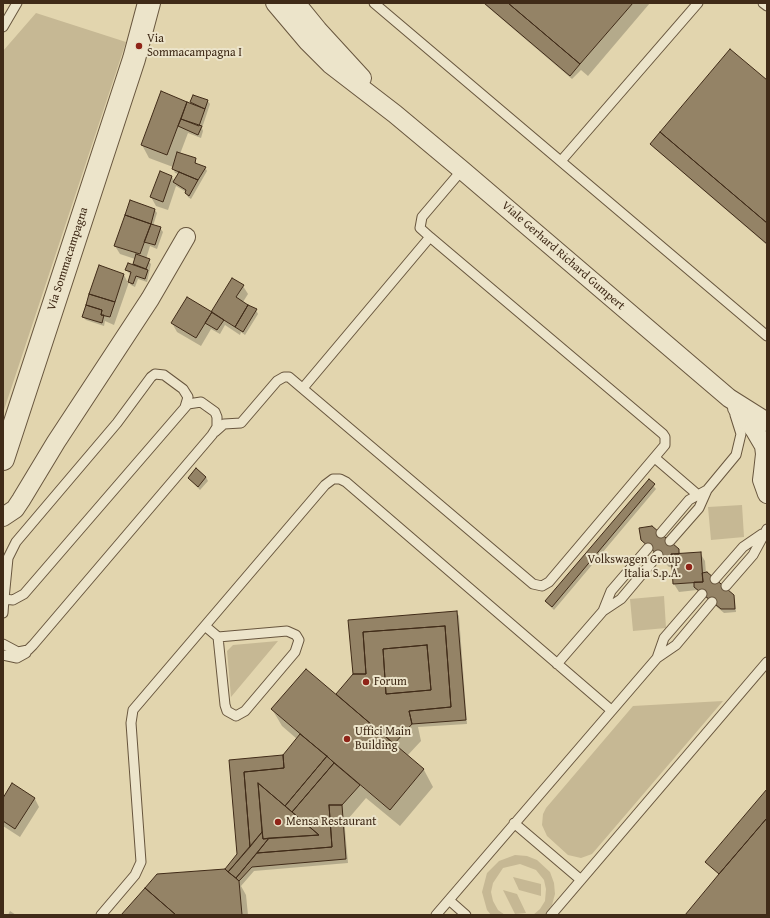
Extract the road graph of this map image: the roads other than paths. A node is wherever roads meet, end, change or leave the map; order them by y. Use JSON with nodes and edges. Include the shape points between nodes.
{"nodes":[{"id":1,"x":17,"y":3,"type":"edge"},
{"id":2,"x":149,"y":3,"type":"edge"},
{"id":3,"x":160,"y":3,"type":"edge"},
{"id":4,"x":275,"y":3,"type":"edge"},
{"id":5,"x":296,"y":3,"type":"edge"},
{"id":6,"x":374,"y":3,"type":"edge"},
{"id":7,"x":698,"y":3,"type":"edge"},
{"id":8,"x":763,"y":3,"type":"edge"},
{"id":9,"x":767,"y":6,"type":"edge"},
{"id":10,"x":3,"y":27,"type":"edge"},
{"id":11,"x":134,"y":59,"type":"junction"},
{"id":12,"x":395,"y":114,"type":"junction"},
{"id":13,"x":561,"y":161,"type":"junction"},
{"id":14,"x":462,"y":170,"type":"junction"},
{"id":15,"x":186,"y":237,"type":"dead end"},
{"id":16,"x":430,"y":237,"type":"junction"},
{"id":17,"x":767,"y":336,"type":"edge"},
{"id":18,"x":302,"y":388,"type":"junction"},
{"id":19,"x":729,"y":398,"type":"junction"},
{"id":20,"x":185,"y":407,"type":"junction"},
{"id":21,"x":767,"y":422,"type":"edge"},
{"id":22,"x":215,"y":432,"type":"junction"},
{"id":23,"x":655,"y":458,"type":"junction"},
{"id":24,"x":3,"y":459,"type":"edge"},
{"id":25,"x":765,"y":468,"type":"edge"},
{"id":26,"x":707,"y":490,"type":"junction"},
{"id":27,"x":767,"y":494,"type":"edge"},
{"id":28,"x":698,"y":495,"type":"junction"},
{"id":29,"x":3,"y":517,"type":"edge"},
{"id":30,"x":765,"y":531,"type":"edge"},
{"id":31,"x":661,"y":533,"type":"dead end"},
{"id":32,"x":670,"y":541,"type":"dead end"},
{"id":33,"x":648,"y":548,"type":"dead end"},
{"id":34,"x":658,"y":555,"type":"dead end"},
{"id":35,"x":715,"y":578,"type":"dead end"},
{"id":36,"x":726,"y":586,"type":"dead end"},
{"id":37,"x":702,"y":594,"type":"dead end"},
{"id":38,"x":4,"y":600,"type":"junction"},
{"id":39,"x":712,"y":602,"type":"dead end"},
{"id":40,"x":603,"y":611,"type":"junction"},
{"id":41,"x":3,"y":613,"type":"edge"},
{"id":42,"x":205,"y":626,"type":"junction"},
{"id":43,"x":218,"y":637,"type":"junction"},
{"id":44,"x":3,"y":644,"type":"edge"},
{"id":45,"x":33,"y":645,"type":"junction"},
{"id":46,"x":3,"y":655,"type":"edge"},
{"id":47,"x":657,"y":658,"type":"junction"},
{"id":48,"x":767,"y":662,"type":"edge"},
{"id":49,"x":557,"y":664,"type":"junction"},
{"id":50,"x":611,"y":710,"type":"junction"},
{"id":51,"x":514,"y":823,"type":"junction"},
{"id":52,"x":581,"y":880,"type":"junction"},
{"id":53,"x":448,"y":900,"type":"junction"},
{"id":54,"x":101,"y":915,"type":"edge"},
{"id":55,"x":436,"y":915,"type":"edge"},
{"id":56,"x":466,"y":915,"type":"edge"},
{"id":57,"x":551,"y":915,"type":"edge"}],
"edges":[{"from":1,"to":10,"type":"lane"},
{"from":2,"to":11,"type":"street","name":"Via Sommacampagna"},
{"from":3,"to":11,"type":"street","name":"Via Sommacampagna"},
{"from":4,"to":12,"type":"street","name":"Viale Gerhard Richard Gumpert","via":[[330,64]]},
{"from":5,"to":12,"type":"street","name":"Viale Gerhard Richard Gumpert"},
{"from":6,"to":13,"type":"lane"},
{"from":7,"to":13,"type":"lane"},
{"from":8,"to":9,"type":"lane"},
{"from":11,"to":24,"type":"street","name":"Via Sommacampagna"},
{"from":12,"to":14,"type":"street","name":"Viale Gerhard Richard Gumpert"},
{"from":13,"to":17,"type":"lane"},
{"from":14,"to":16,"type":"lane","via":[[422,217],[420,228]]},
{"from":14,"to":19,"type":"street","name":"Viale Gerhard Richard Gumpert"},
{"from":15,"to":29,"type":"street","via":[[150,299],[21,500],[15,509]]},
{"from":16,"to":18,"type":"lane"},
{"from":16,"to":23,"type":"lane","via":[[663,434],[666,445]]},
{"from":18,"to":22,"type":"lane","via":[[289,378],[280,379],[241,423],[224,424]]},
{"from":18,"to":23,"type":"lane","via":[[537,586],[550,582]]},
{"from":19,"to":21,"type":"street","name":"Viale Gerhard Richard Gumpert"},
{"from":19,"to":25,"type":"street","name":"Viale Gerhard Richard Gumpert","via":[[764,446]]},
{"from":19,"to":26,"type":"lane","via":[[740,427],[740,442],[736,455]]},
{"from":20,"to":22,"type":"lane","via":[[196,402],[209,406],[217,417]]},
{"from":20,"to":38,"type":"lane","via":[[24,594],[13,600]]},
{"from":20,"to":38,"type":"lane","via":[[188,397],[183,389],[164,375],[155,374],[151,377],[117,423],[16,542],[8,558]]},
{"from":22,"to":45,"type":"lane"},
{"from":23,"to":28,"type":"lane"},
{"from":25,"to":27,"type":"street","name":"Viale Gerhard Richard Gumpert","via":[[762,480]]},
{"from":26,"to":28,"type":"lane"},
{"from":26,"to":32,"type":"lane","via":[[699,508]]},
{"from":28,"to":31,"type":"lane","via":[[689,500]]},
{"from":30,"to":35,"type":"lane","via":[[743,547]]},
{"from":30,"to":36,"type":"lane","via":[[753,555]]},
{"from":33,"to":40,"type":"lane","via":[[611,590]]},
{"from":34,"to":40,"type":"lane","via":[[620,599]]},
{"from":37,"to":47,"type":"lane","via":[[664,638]]},
{"from":38,"to":41,"type":"lane"},
{"from":39,"to":47,"type":"lane","via":[[676,646]]},
{"from":40,"to":49,"type":"lane"},
{"from":42,"to":43,"type":"lane"},
{"from":42,"to":49,"type":"lane","via":[[325,485],[336,478],[346,482]]},
{"from":42,"to":54,"type":"lane","via":[[131,715],[141,862],[135,875]]},
{"from":43,"to":43,"type":"lane","via":[[287,631],[296,635],[299,640],[295,652],[245,711],[236,716],[227,711],[225,705]]},
{"from":44,"to":45,"type":"lane","via":[[23,652]]},
{"from":45,"to":46,"type":"lane","via":[[21,656],[12,658]]},
{"from":47,"to":50,"type":"lane"},
{"from":48,"to":52,"type":"lane"},
{"from":49,"to":50,"type":"lane"},
{"from":50,"to":51,"type":"lane"},
{"from":51,"to":52,"type":"lane"},
{"from":51,"to":53,"type":"lane"},
{"from":52,"to":57,"type":"lane"},
{"from":53,"to":55,"type":"lane"},
{"from":53,"to":56,"type":"lane"}]}
